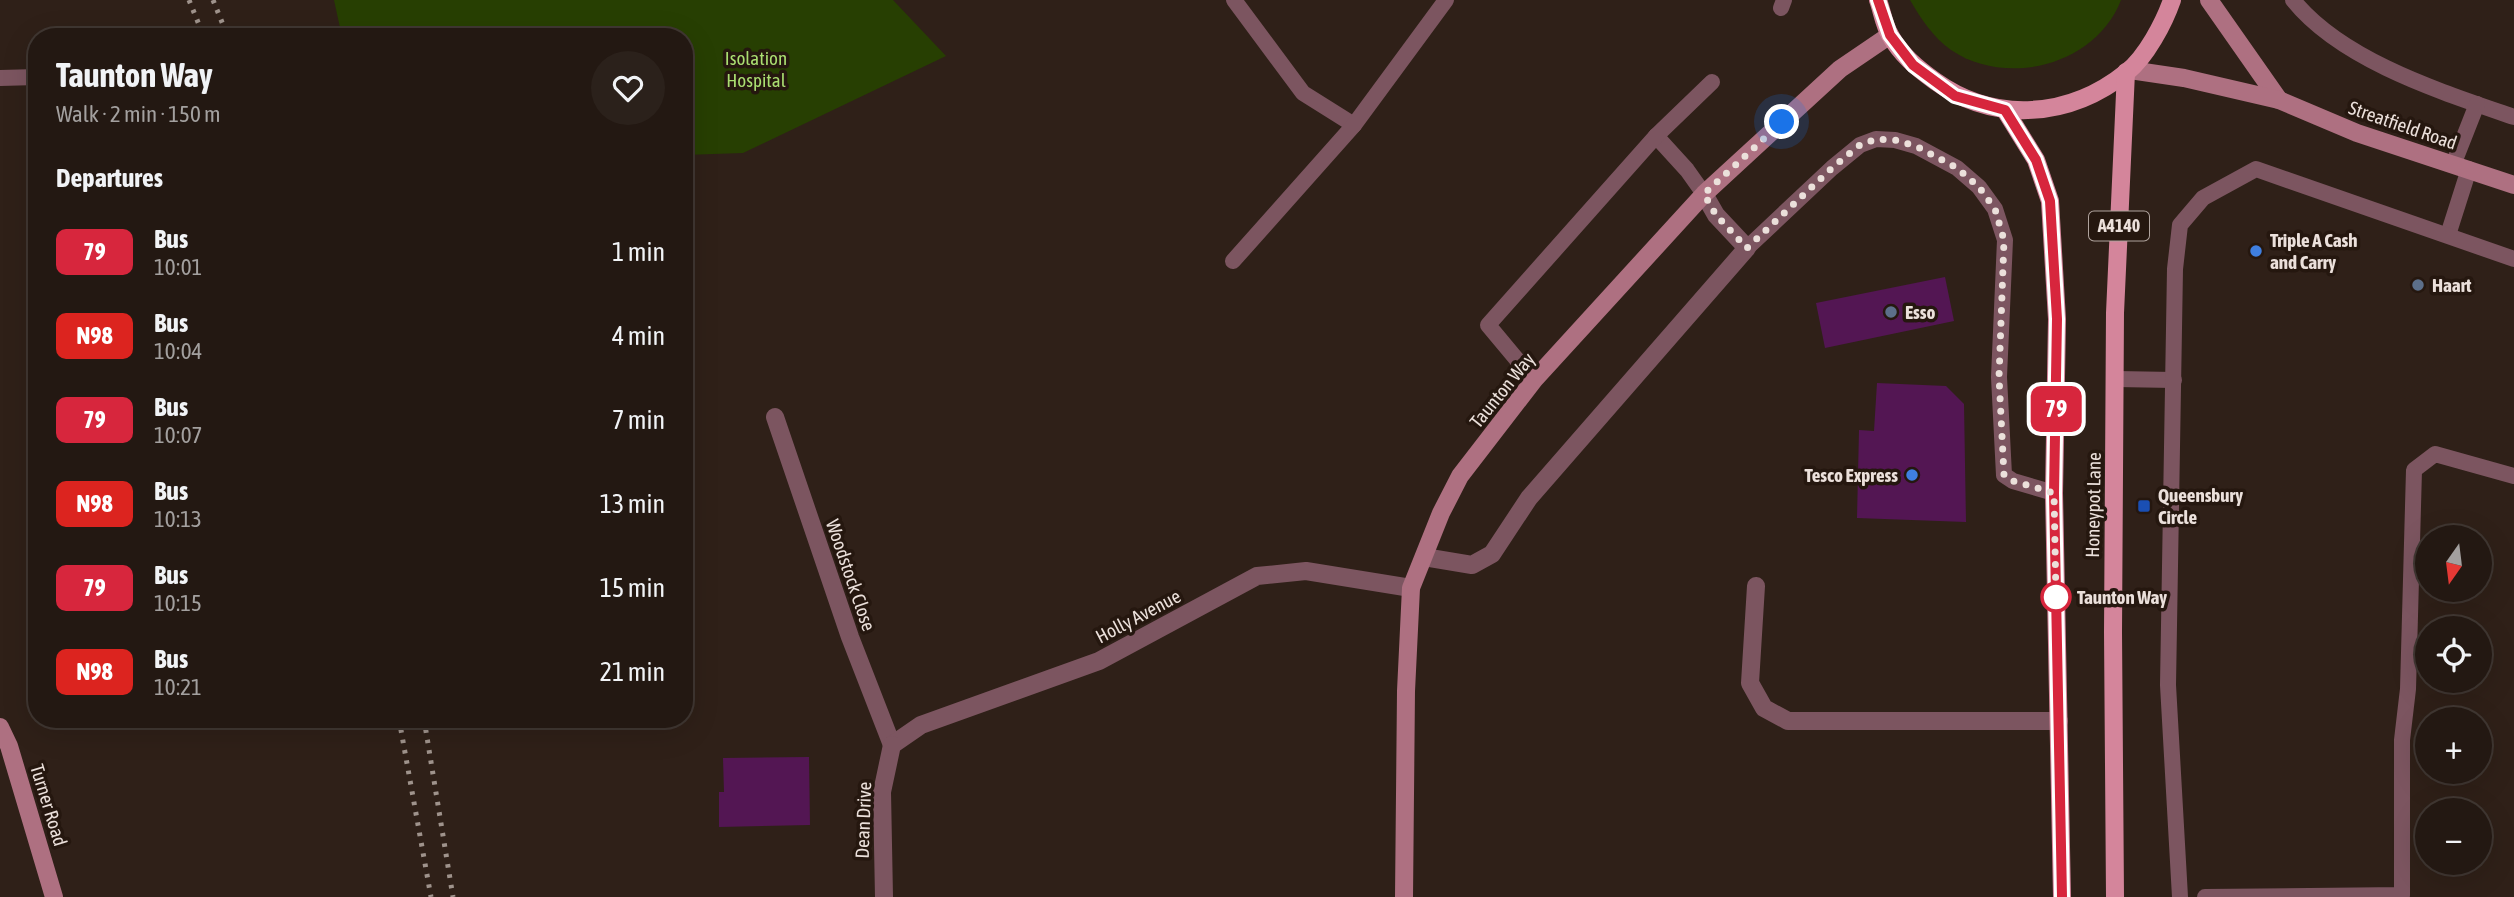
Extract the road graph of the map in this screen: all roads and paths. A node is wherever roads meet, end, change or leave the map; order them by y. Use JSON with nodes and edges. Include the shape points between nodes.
{"nodes":[{"id":1,"x":1234,"y":0,"type":"edge"},
{"id":2,"x":1878,"y":0,"type":"edge"},
{"id":3,"x":2172,"y":0,"type":"edge"},
{"id":4,"x":2209,"y":0,"type":"edge"},
{"id":5,"x":2293,"y":0,"type":"edge"},
{"id":6,"x":1446,"y":2,"type":"edge"},
{"id":7,"x":1890,"y":35,"type":"junction"},
{"id":8,"x":2128,"y":71,"type":"junction"},
{"id":9,"x":0,"y":78,"type":"edge"},
{"id":10,"x":28,"y":78,"type":"edge"},
{"id":11,"x":1712,"y":82,"type":"dead end"},
{"id":12,"x":2279,"y":100,"type":"junction"},
{"id":13,"x":2477,"y":104,"type":"junction"},
{"id":14,"x":2005,"y":110,"type":"junction"},
{"id":15,"x":2514,"y":117,"type":"edge"},
{"id":16,"x":1354,"y":125,"type":"junction"},
{"id":17,"x":1656,"y":136,"type":"junction"},
{"id":18,"x":2461,"y":167,"type":"junction"},
{"id":19,"x":2514,"y":185,"type":"edge"},
{"id":20,"x":1704,"y":194,"type":"junction"},
{"id":21,"x":2448,"y":235,"type":"junction"},
{"id":22,"x":1747,"y":248,"type":"junction"},
{"id":23,"x":2514,"y":259,"type":"edge"},
{"id":24,"x":1233,"y":261,"type":"dead end"},
{"id":25,"x":2116,"y":379,"type":"junction"},
{"id":26,"x":1534,"y":380,"type":"junction"},
{"id":27,"x":2174,"y":380,"type":"junction"},
{"id":28,"x":775,"y":417,"type":"dead end"},
{"id":29,"x":2514,"y":476,"type":"edge"},
{"id":30,"x":2054,"y":493,"type":"junction"},
{"id":31,"x":1424,"y":557,"type":"junction"},
{"id":32,"x":1756,"y":586,"type":"dead end"},
{"id":33,"x":1411,"y":588,"type":"junction"},
{"id":34,"x":2059,"y":721,"type":"junction"},
{"id":35,"x":0,"y":727,"type":"edge"},
{"id":36,"x":892,"y":745,"type":"junction"},
{"id":37,"x":54,"y":897,"type":"edge"},
{"id":38,"x":884,"y":897,"type":"edge"},
{"id":39,"x":1404,"y":897,"type":"edge"},
{"id":40,"x":2062,"y":897,"type":"edge"},
{"id":41,"x":2115,"y":897,"type":"edge"},
{"id":42,"x":2180,"y":897,"type":"edge"},
{"id":43,"x":2205,"y":897,"type":"edge"}],
"edges":[{"from":1,"to":16,"type":"lane","via":[[1303,93]]},
{"from":2,"to":7,"type":"main road"},
{"from":3,"to":8,"type":"main road","via":[[2163,25]]},
{"from":4,"to":12,"type":"street"},
{"from":5,"to":13,"type":"lane","via":[[2344,45],[2384,67]]},
{"from":6,"to":16,"type":"lane"},
{"from":7,"to":14,"type":"main road","via":[[1913,65],[1955,96]]},
{"from":7,"to":20,"type":"street","name":"Taunton Way","via":[[1840,69]]},
{"from":8,"to":12,"type":"street","name":"Streatfield Road","via":[[2184,78]]},
{"from":8,"to":14,"type":"main road","via":[[2090,97],[2049,110]]},
{"from":8,"to":25,"type":"main road","name":"Honeypot Lane","number":"A4140"},
{"from":9,"to":10,"type":"lane"},
{"from":11,"to":17,"type":"lane"},
{"from":12,"to":18,"type":"street","name":"Streatfield Road","via":[[2357,133]]},
{"from":13,"to":15,"type":"lane"},
{"from":13,"to":18,"type":"lane"},
{"from":14,"to":30,"type":"main road","name":"Honeypot Lane","via":[[2036,160],[2050,201],[2057,319]]},
{"from":16,"to":24,"type":"lane"},
{"from":17,"to":20,"type":"lane"},
{"from":17,"to":26,"type":"lane","via":[[1488,325]]},
{"from":18,"to":19,"type":"street","name":"Streatfield Road"},
{"from":18,"to":21,"type":"lane"},
{"from":20,"to":22,"type":"street","via":[[1716,215]]},
{"from":20,"to":26,"type":"street","name":"Taunton Way"},
{"from":21,"to":23,"type":"lane"},
{"from":21,"to":27,"type":"lane","via":[[2256,169],[2203,198],[2180,225]]},
{"from":22,"to":30,"type":"lane","via":[[1860,145],[1876,139],[1895,140],[1957,168],[1995,209],[2004,240],[1999,377],[2004,475]]},
{"from":22,"to":31,"type":"street","via":[[1529,498],[1492,554],[1472,565]]},
{"from":25,"to":27,"type":"lane"},
{"from":25,"to":41,"type":"main road","name":"Honeypot Lane","number":"A4140"},
{"from":26,"to":31,"type":"street","name":"Taunton Way","via":[[1460,476]]},
{"from":27,"to":42,"type":"lane","via":[[2168,685]]},
{"from":28,"to":36,"type":"street","name":"Woodstock Close"},
{"from":29,"to":43,"type":"lane","via":[[2435,454],[2414,470],[2408,689],[2402,740],[2402,895]]},
{"from":30,"to":34,"type":"main road","name":"Honeypot Lane"},
{"from":31,"to":33,"type":"street","name":"Taunton Way"},
{"from":32,"to":34,"type":"street","via":[[1750,683],[1764,708],[1788,721]]},
{"from":33,"to":36,"type":"street","name":"Holly Avenue","via":[[1306,571],[1258,576],[1099,661],[922,725]]},
{"from":33,"to":39,"type":"street","name":"Taunton Way"},
{"from":34,"to":40,"type":"main road","name":"Honeypot Lane"},
{"from":35,"to":37,"type":"street","name":"Turner Road"},
{"from":36,"to":38,"type":"street","name":"Dean Drive","via":[[882,792]]}]}
